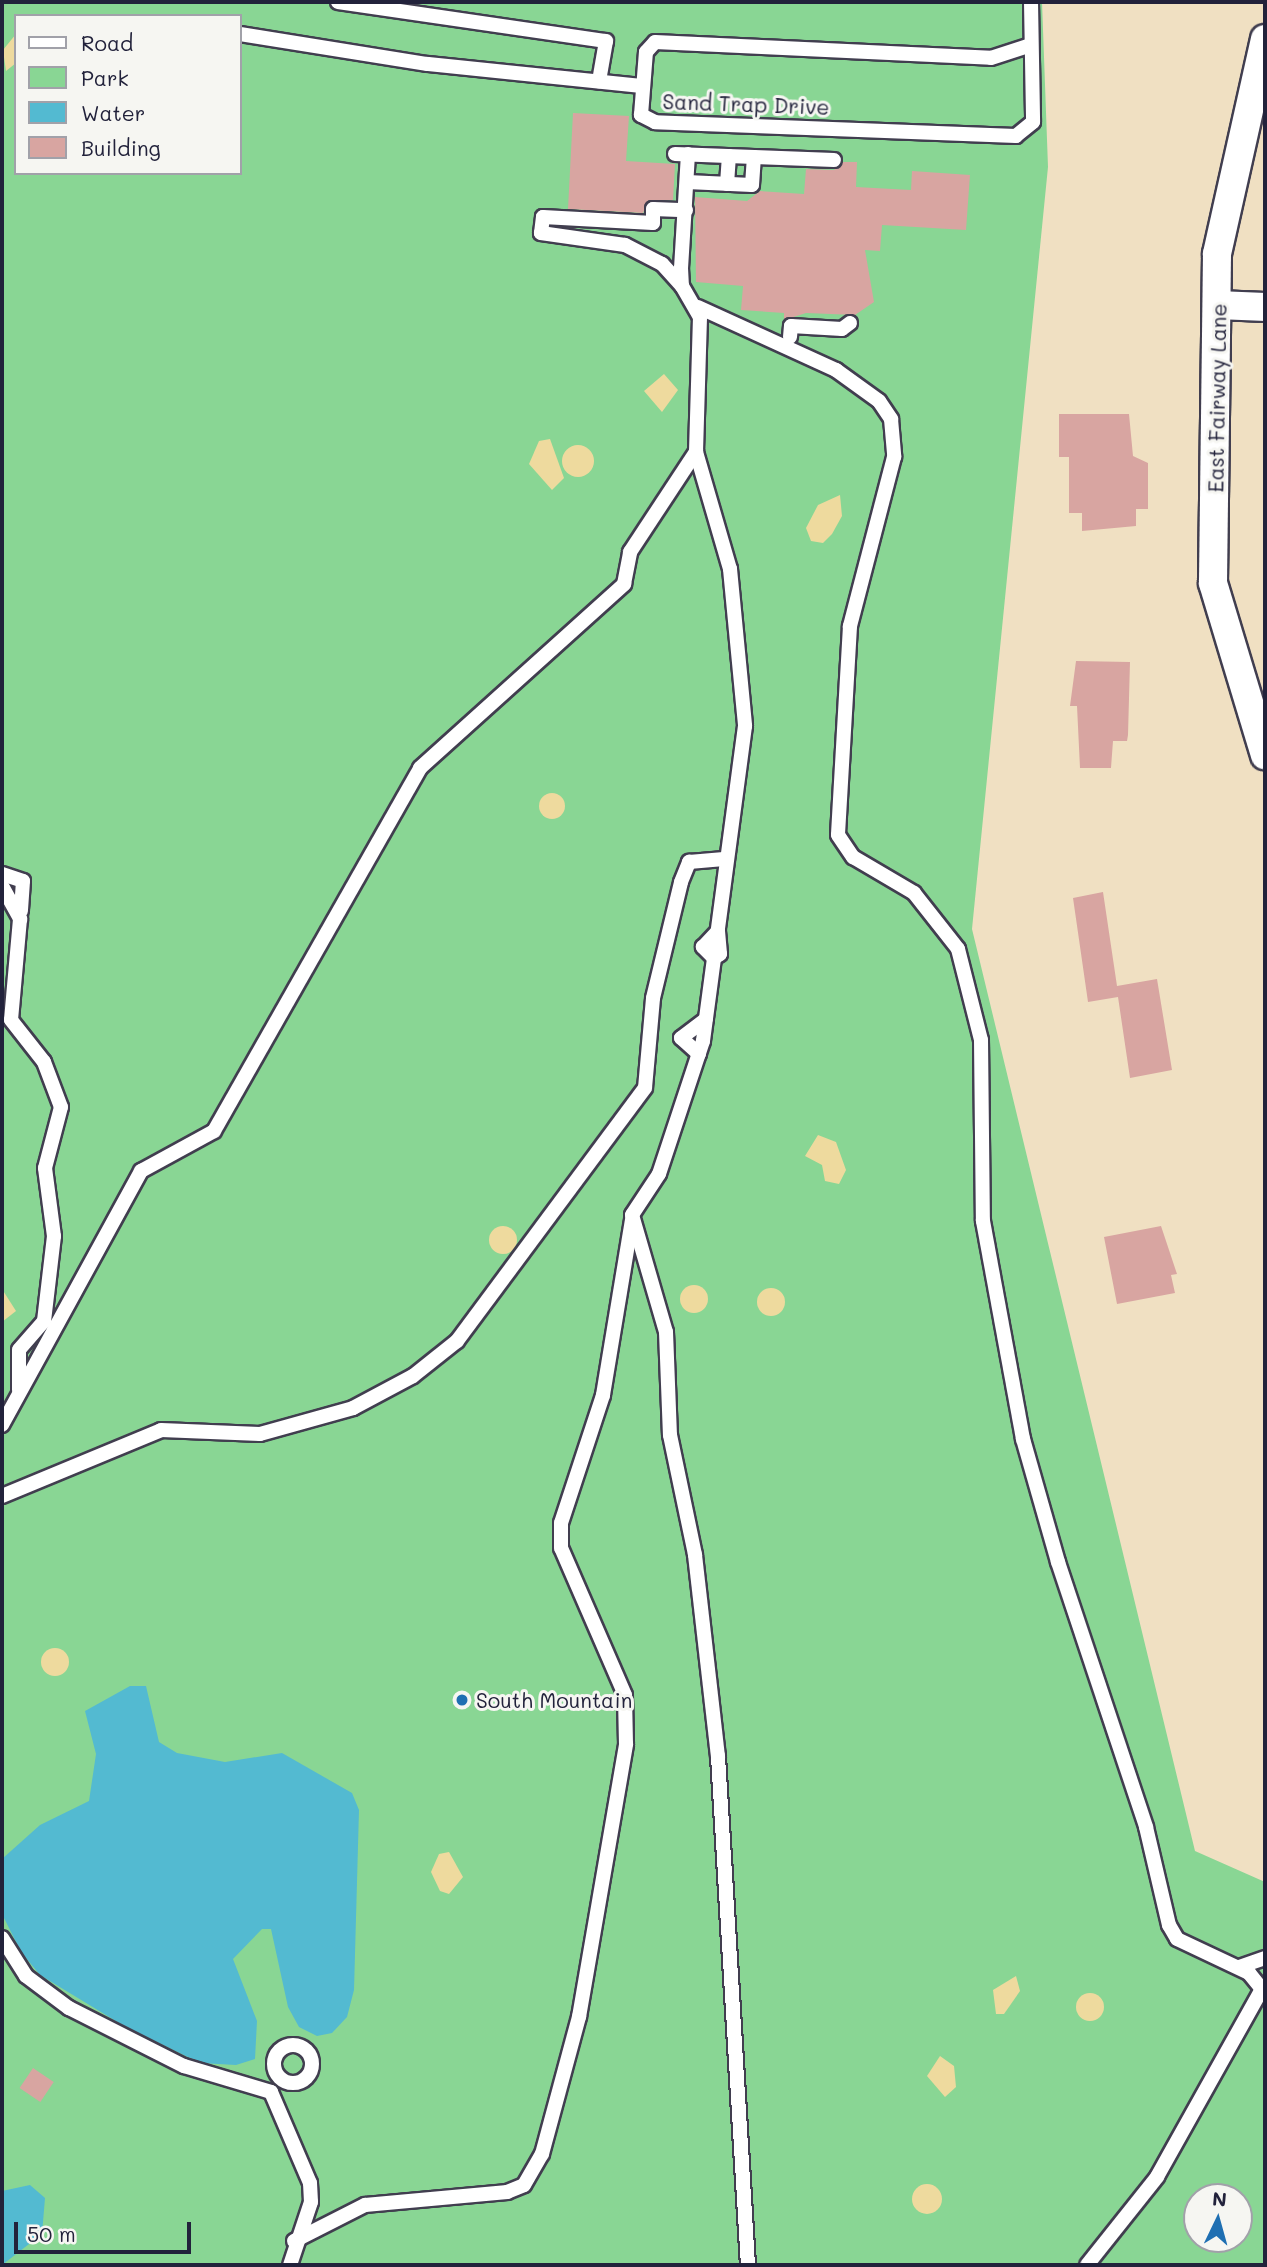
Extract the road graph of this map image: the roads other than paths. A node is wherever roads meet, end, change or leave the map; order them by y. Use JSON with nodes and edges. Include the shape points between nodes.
{"nodes":[{"id":1,"x":338,"y":2,"type":"edge"},
{"id":2,"x":1031,"y":2,"type":"edge"},
{"id":3,"x":242,"y":34,"type":"edge"},
{"id":4,"x":1265,"y":39,"type":"edge"},
{"id":5,"x":1031,"y":45,"type":"junction"},
{"id":6,"x":599,"y":81,"type":"junction"},
{"id":7,"x":642,"y":86,"type":"junction"},
{"id":8,"x":729,"y":156,"type":"junction"},
{"id":9,"x":754,"y":157,"type":"junction"},
{"id":10,"x":834,"y":160,"type":"dead end"},
{"id":11,"x":687,"y":182,"type":"junction"},
{"id":12,"x":727,"y":184,"type":"junction"},
{"id":13,"x":686,"y":210,"type":"junction"},
{"id":14,"x":682,"y":286,"type":"junction"},
{"id":15,"x":1219,"y":305,"type":"junction"},
{"id":16,"x":698,"y":307,"type":"junction"},
{"id":17,"x":1265,"y":307,"type":"edge"},
{"id":18,"x":849,"y":323,"type":"dead end"},
{"id":19,"x":790,"y":337,"type":"junction"},
{"id":20,"x":773,"y":343,"type":"junction"},
{"id":21,"x":803,"y":357,"type":"junction"},
{"id":22,"x":696,"y":452,"type":"junction"},
{"id":23,"x":1265,"y":755,"type":"edge"},
{"id":24,"x":727,"y":859,"type":"junction"},
{"id":25,"x":2,"y":874,"type":"edge"},
{"id":26,"x":2,"y":886,"type":"edge"},
{"id":27,"x":20,"y":919,"type":"junction"},
{"id":28,"x":706,"y":1019,"type":"junction"},
{"id":29,"x":699,"y":1054,"type":"junction"},
{"id":30,"x":632,"y":1215,"type":"junction"},
{"id":31,"x":624,"y":1268,"type":"junction"},
{"id":32,"x":651,"y":1268,"type":"junction"},
{"id":33,"x":42,"y":1346,"type":"junction"},
{"id":34,"x":23,"y":1368,"type":"junction"},
{"id":35,"x":21,"y":1387,"type":"junction"},
{"id":36,"x":2,"y":1425,"type":"edge"},
{"id":37,"x":2,"y":1496,"type":"edge"},
{"id":38,"x":2,"y":1938,"type":"edge"},
{"id":39,"x":1265,"y":1958,"type":"edge"},
{"id":40,"x":1239,"y":1967,"type":"junction"},
{"id":41,"x":1262,"y":1992,"type":"edge"},
{"id":42,"x":275,"y":2073,"type":"junction"},
{"id":43,"x":258,"y":2083,"type":"junction"},
{"id":44,"x":290,"y":2083,"type":"junction"},
{"id":45,"x":275,"y":2098,"type":"junction"},
{"id":46,"x":305,"y":2216,"type":"junction"},
{"id":47,"x":325,"y":2225,"type":"junction"},
{"id":48,"x":293,"y":2241,"type":"junction"},
{"id":49,"x":290,"y":2265,"type":"edge"},
{"id":50,"x":748,"y":2265,"type":"edge"},
{"id":51,"x":1087,"y":2265,"type":"edge"}],
"edges":[{"from":1,"to":6,"type":"lane","via":[[606,41]]},
{"from":2,"to":5,"type":"lane","name":"Sand Trap Drive"},
{"from":3,"to":6,"type":"lane","name":"Sand Trap Drive","via":[[366,55]]},
{"from":4,"to":15,"type":"street","name":"East Fairway Lane","via":[[1217,254]]},
{"from":5,"to":7,"type":"lane","via":[[991,58],[655,43],[646,51]]},
{"from":5,"to":7,"type":"lane","name":"Sand Trap Drive","via":[[1033,122],[1016,136],[655,122],[641,115]]},
{"from":6,"to":7,"type":"lane","name":"Sand Trap Drive"},
{"from":8,"to":9,"type":"lane"},
{"from":8,"to":11,"type":"lane","via":[[681,154]]},
{"from":8,"to":12,"type":"lane"},
{"from":9,"to":10,"type":"lane"},
{"from":9,"to":12,"type":"lane","via":[[752,185]]},
{"from":11,"to":12,"type":"lane"},
{"from":11,"to":13,"type":"lane"},
{"from":13,"to":14,"type":"lane"},
{"from":13,"to":14,"type":"lane","via":[[653,209],[653,223],[543,217],[541,233],[625,244],[662,264]]},
{"from":14,"to":16,"type":"lane"},
{"from":15,"to":17,"type":"street"},
{"from":15,"to":23,"type":"street","name":"East Fairway Lane","via":[[1213,583]]},
{"from":16,"to":20,"type":"lane"},
{"from":16,"to":22,"type":"lane","via":[[703,378]]},
{"from":18,"to":19,"type":"lane","via":[[842,329],[791,326]]},
{"from":19,"to":20,"type":"lane"},
{"from":19,"to":21,"type":"lane","via":[[801,344]]},
{"from":20,"to":21,"type":"lane"},
{"from":21,"to":40,"type":"lane","via":[[836,370],[879,401],[895,437],[850,625],[838,835],[853,857],[892,878],[932,911],[968,977],[981,1041],[983,1221],[1034,1477],[1146,1827],[1169,1925],[1191,1949]]},
{"from":22,"to":24,"type":"lane","via":[[730,569],[745,726]]},
{"from":22,"to":33,"type":"lane","via":[[630,552],[624,584],[421,768],[214,1131],[141,1171]]},
{"from":24,"to":28,"type":"lane"},
{"from":24,"to":37,"type":"lane","via":[[689,862],[681,882],[653,998],[645,1088],[457,1340],[413,1376],[353,1408],[260,1434],[161,1430]]},
{"from":25,"to":27,"type":"lane","via":[[23,881]]},
{"from":26,"to":27,"type":"lane"},
{"from":27,"to":34,"type":"lane","via":[[11,1020],[44,1062],[61,1107],[45,1168],[54,1236],[44,1321],[19,1350]]},
{"from":28,"to":29,"type":"lane"},
{"from":28,"to":29,"type":"lane","via":[[681,1038]]},
{"from":29,"to":30,"type":"lane","via":[[659,1174]]},
{"from":30,"to":31,"type":"lane"},
{"from":30,"to":32,"type":"lane"},
{"from":31,"to":32,"type":"lane"},
{"from":31,"to":47,"type":"lane","via":[[603,1395],[567,1490],[561,1548],[625,1695],[626,1744],[579,2017],[546,2142],[535,2172],[507,2192],[389,2199]]},
{"from":32,"to":50,"type":"lane","via":[[666,1332],[670,1435],[695,1555],[718,1756]]},
{"from":33,"to":34,"type":"lane"},
{"from":33,"to":35,"type":"lane","via":[[34,1373]]},
{"from":34,"to":35,"type":"lane"},
{"from":35,"to":36,"type":"lane"},
{"from":38,"to":43,"type":"lane","via":[[26,1976],[69,2008],[204,2074]]},
{"from":39,"to":40,"type":"lane"},
{"from":40,"to":41,"type":"lane","via":[[1259,1980]]},
{"from":41,"to":51,"type":"lane","via":[[1157,2177]]},
{"from":42,"to":43,"type":"lane"},
{"from":42,"to":44,"type":"lane"},
{"from":42,"to":44,"type":"lane","via":[[281,2049],[306,2050],[310,2073]]},
{"from":43,"to":45,"type":"lane"},
{"from":44,"to":45,"type":"lane"},
{"from":45,"to":46,"type":"lane","via":[[310,2183]]},
{"from":46,"to":47,"type":"lane","via":[[308,2230]]},
{"from":46,"to":48,"type":"lane"},
{"from":47,"to":48,"type":"lane"},
{"from":48,"to":49,"type":"lane"}]}
